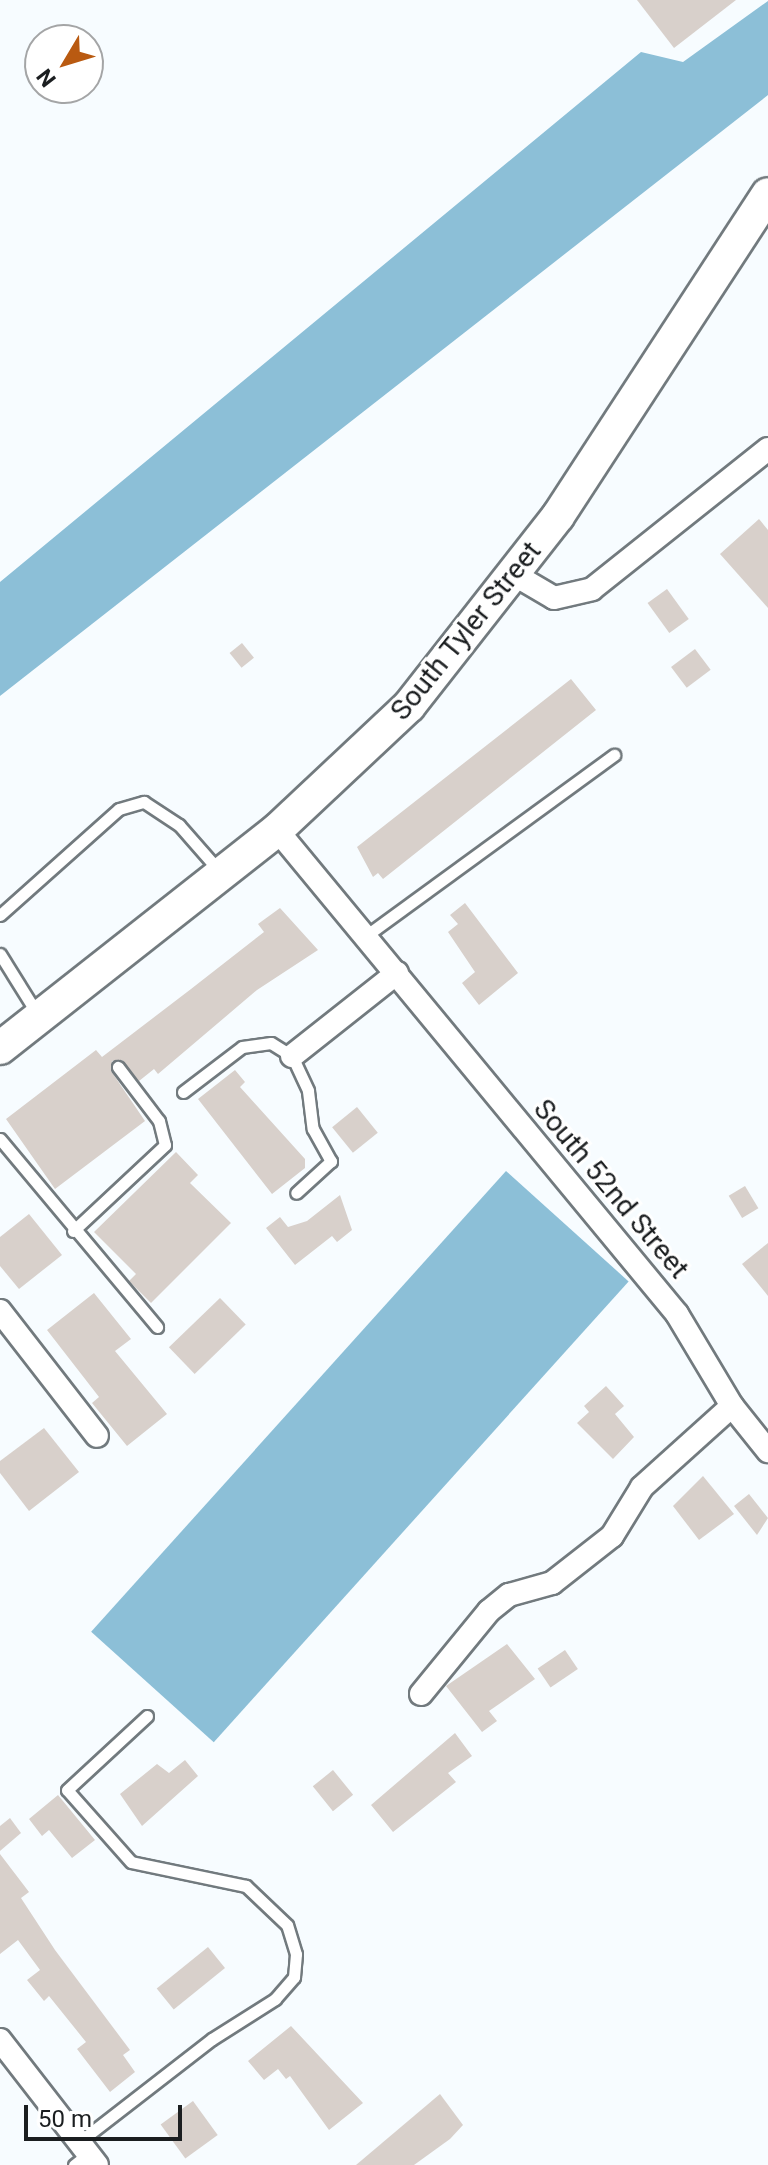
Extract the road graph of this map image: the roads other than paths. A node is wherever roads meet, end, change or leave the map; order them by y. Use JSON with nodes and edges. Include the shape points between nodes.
{"nodes":[{"id":1,"x":768,"y":194,"type":"edge"},
{"id":2,"x":768,"y":449,"type":"edge"},
{"id":3,"x":515,"y":575,"type":"junction"},
{"id":4,"x":614,"y":755,"type":"dead end"},
{"id":5,"x":277,"y":830,"type":"junction"},
{"id":6,"x":222,"y":875,"type":"junction"},
{"id":7,"x":0,"y":915,"type":"edge"},
{"id":8,"x":367,"y":935,"type":"junction"},
{"id":9,"x":0,"y":954,"type":"edge"},
{"id":10,"x":397,"y":973,"type":"junction"},
{"id":11,"x":41,"y":1018,"type":"junction"},
{"id":12,"x":0,"y":1048,"type":"edge"},
{"id":13,"x":292,"y":1056,"type":"junction"},
{"id":14,"x":118,"y":1067,"type":"dead end"},
{"id":15,"x":183,"y":1092,"type":"dead end"},
{"id":16,"x":0,"y":1139,"type":"edge"},
{"id":17,"x":296,"y":1193,"type":"dead end"},
{"id":18,"x":73,"y":1231,"type":"junction"},
{"id":19,"x":0,"y":1311,"type":"edge"},
{"id":20,"x":157,"y":1327,"type":"dead end"},
{"id":21,"x":732,"y":1406,"type":"junction"},
{"id":22,"x":97,"y":1436,"type":"dead end"},
{"id":23,"x":768,"y":1451,"type":"edge"},
{"id":24,"x":421,"y":1694,"type":"dead end"},
{"id":25,"x":147,"y":1716,"type":"dead end"},
{"id":26,"x":0,"y":2040,"type":"edge"},
{"id":27,"x":85,"y":2156,"type":"edge"}],
"edges":[{"from":1,"to":3,"type":"main road","name":"South Tyler Street"},
{"from":2,"to":3,"type":"street","via":[[592,589],[554,598]]},
{"from":3,"to":5,"type":"main road","name":"South Tyler Street","via":[[409,706]]},
{"from":4,"to":8,"type":"lane"},
{"from":5,"to":6,"type":"main road","name":"South Tyler Street"},
{"from":5,"to":8,"type":"street","name":"South 52nd Street"},
{"from":6,"to":7,"type":"lane","via":[[179,825],[144,802],[119,809]]},
{"from":6,"to":11,"type":"main road","name":"South Tyler Street"},
{"from":8,"to":10,"type":"street","name":"South 52nd Street"},
{"from":9,"to":11,"type":"lane"},
{"from":10,"to":13,"type":"street"},
{"from":10,"to":21,"type":"street","name":"South 52nd Street","via":[[555,1174],[677,1314]]},
{"from":11,"to":12,"type":"main road","name":"South Tyler Street"},
{"from":13,"to":15,"type":"lane","via":[[271,1043],[242,1047]]},
{"from":13,"to":17,"type":"lane","via":[[308,1091],[313,1129],[331,1161]]},
{"from":14,"to":18,"type":"lane","via":[[159,1121],[165,1145]]},
{"from":16,"to":18,"type":"lane"},
{"from":18,"to":20,"type":"lane"},
{"from":19,"to":22,"type":"street"},
{"from":21,"to":23,"type":"street","name":"South 52nd Street"},
{"from":21,"to":24,"type":"street","via":[[642,1487],[612,1536],[590,1555],[552,1583],[509,1595],[489,1611]]},
{"from":25,"to":27,"type":"lane","via":[[67,1790],[131,1862],[246,1886],[287,1925],[296,1954],[294,1977],[275,1999],[212,2039]]},
{"from":26,"to":27,"type":"street"}]}
